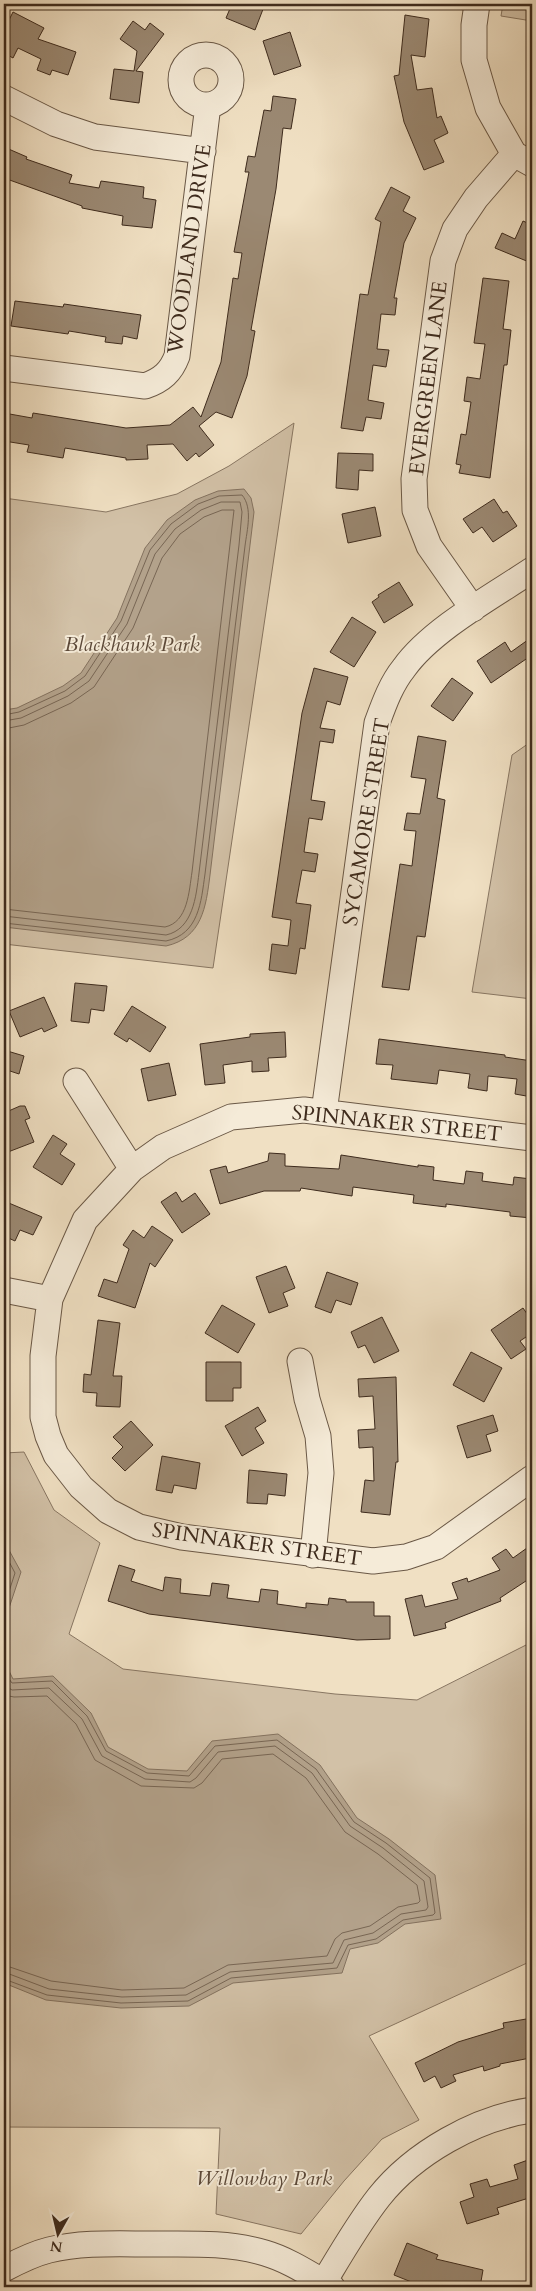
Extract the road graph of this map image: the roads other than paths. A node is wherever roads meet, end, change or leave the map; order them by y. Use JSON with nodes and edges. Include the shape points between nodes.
{"nodes":[{"id":1,"x":477,"y":4,"type":"edge"},
{"id":2,"x":4,"y":98,"type":"edge"},
{"id":3,"x":208,"y":105,"type":"dead end"},
{"id":4,"x":203,"y":151,"type":"junction"},
{"id":5,"x":523,"y":159,"type":"edge"},
{"id":6,"x":4,"y":368,"type":"edge"},
{"id":7,"x":532,"y":570,"type":"edge"},
{"id":8,"x":473,"y":609,"type":"junction"},
{"id":9,"x":76,"y":1081,"type":"dead end"},
{"id":10,"x":324,"y":1112,"type":"junction"},
{"id":11,"x":532,"y":1138,"type":"edge"},
{"id":12,"x":132,"y":1169,"type":"junction"},
{"id":13,"x":4,"y":1290,"type":"edge"},
{"id":14,"x":50,"y":1299,"type":"junction"},
{"id":15,"x":300,"y":1361,"type":"dead end"},
{"id":16,"x":532,"y":1478,"type":"edge"},
{"id":17,"x":314,"y":1555,"type":"junction"},
{"id":18,"x":532,"y":2110,"type":"edge"},
{"id":19,"x":4,"y":2269,"type":"edge"},
{"id":20,"x":326,"y":2286,"type":"edge"}],
"edges":[{"from":1,"to":5,"type":"street","via":[[474,60],[488,108]]},
{"from":2,"to":4,"type":"street","via":[[56,124],[95,138]]},
{"from":3,"to":4,"type":"street","name":"WOODLAND DRIVE"},
{"from":4,"to":6,"type":"street","name":"WOODLAND DRIVE","via":[[177,356],[166,375],[145,386],[129,386]]},
{"from":5,"to":8,"type":"street","name":"EVERGREEN LANE","via":[[476,198],[455,229],[444,261],[414,479],[415,510],[429,546]]},
{"from":7,"to":8,"type":"street","name":"SYCAMORE STREET"},
{"from":8,"to":10,"type":"street","name":"SYCAMORE STREET","via":[[428,642],[404,667],[377,723]]},
{"from":9,"to":12,"type":"street"},
{"from":10,"to":11,"type":"street","name":"SPINNAKER STREET"},
{"from":10,"to":12,"type":"street","name":"SPINNAKER STREET","via":[[304,1110],[230,1117],[163,1148]]},
{"from":12,"to":14,"type":"street","name":"SPINNAKER STREET","via":[[85,1220]]},
{"from":13,"to":14,"type":"street"},
{"from":14,"to":17,"type":"street","name":"SPINNAKER STREET","via":[[43,1356],[43,1418],[56,1455],[81,1488],[108,1512],[139,1527],[182,1537]]},
{"from":15,"to":17,"type":"street","via":[[318,1436],[321,1474]]},
{"from":16,"to":17,"type":"street","name":"SPINNAKER STREET","via":[[436,1547],[406,1557],[373,1561]]},
{"from":18,"to":20,"type":"street","via":[[487,2122],[453,2137],[406,2170],[380,2195],[359,2224]]},
{"from":19,"to":20,"type":"street","via":[[42,2252],[78,2246],[215,2244],[266,2253],[294,2265]]}]}
